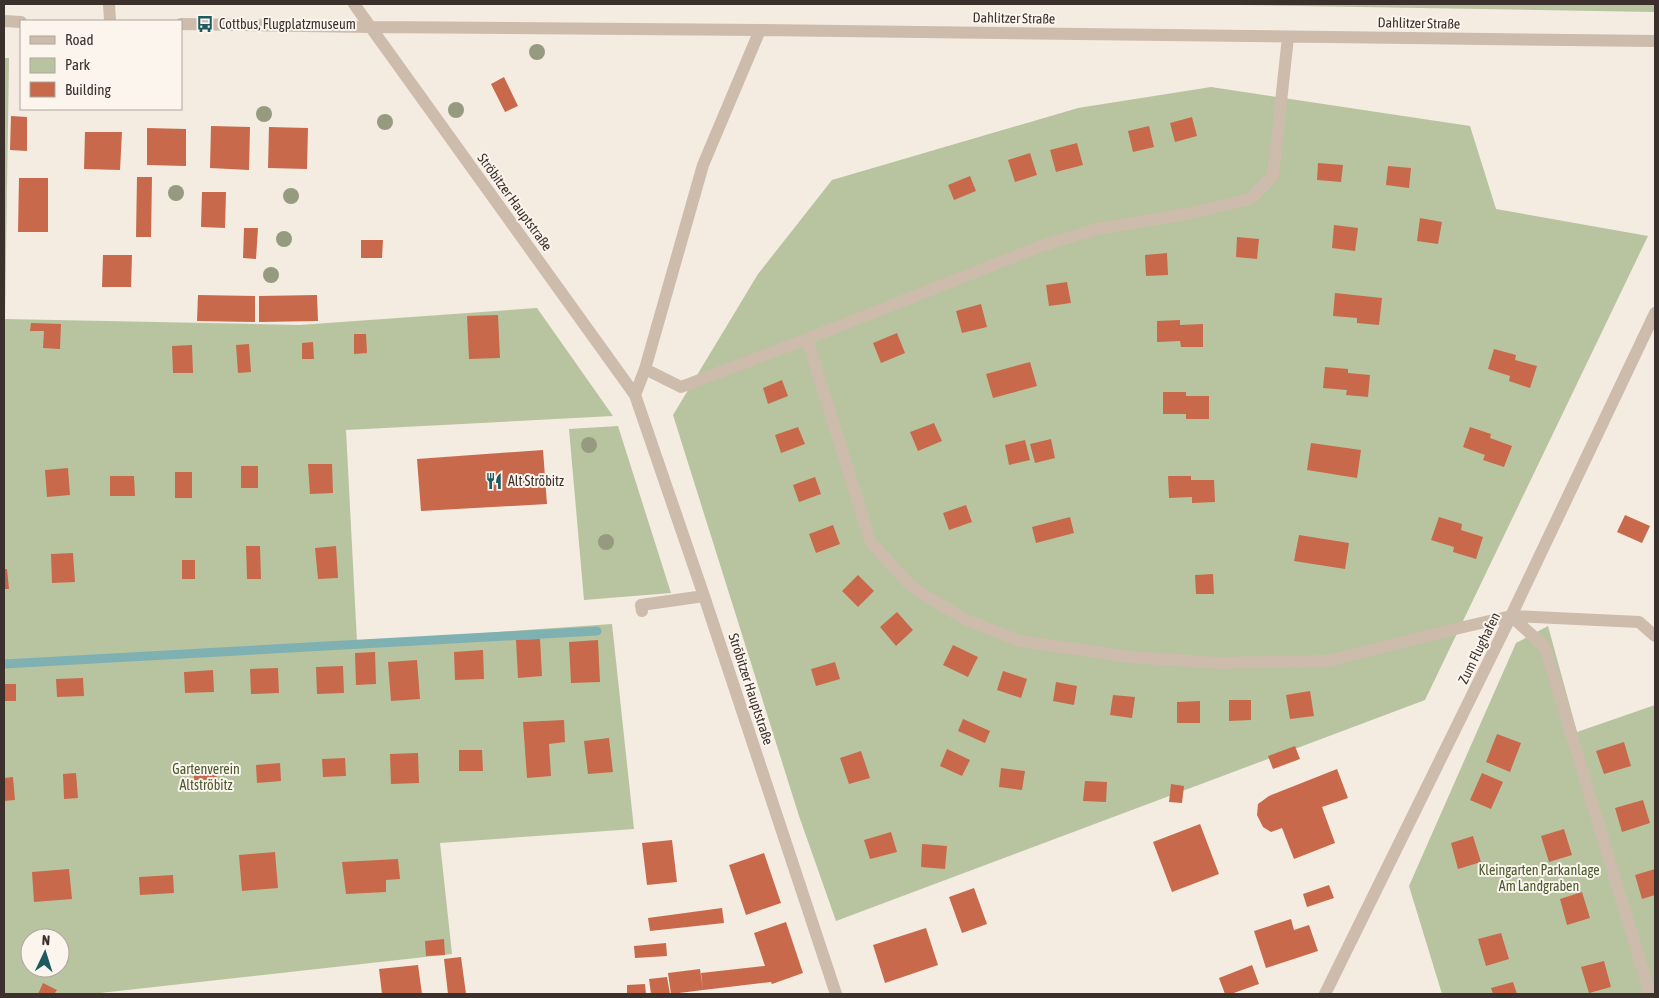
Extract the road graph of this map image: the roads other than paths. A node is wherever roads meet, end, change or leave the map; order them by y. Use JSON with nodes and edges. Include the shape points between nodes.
{"nodes":[{"id":1,"x":109,"y":4,"type":"edge"},
{"id":2,"x":354,"y":4,"type":"edge"},
{"id":3,"x":110,"y":20,"type":"edge"},
{"id":4,"x":4,"y":21,"type":"edge"},
{"id":5,"x":20,"y":22,"type":"edge"},
{"id":6,"x":182,"y":24,"type":"edge"},
{"id":7,"x":371,"y":27,"type":"junction"},
{"id":8,"x":760,"y":30,"type":"junction"},
{"id":9,"x":1288,"y":37,"type":"junction"},
{"id":10,"x":1655,"y":41,"type":"edge"},
{"id":11,"x":1655,"y":313,"type":"edge"},
{"id":12,"x":807,"y":339,"type":"junction"},
{"id":13,"x":645,"y":369,"type":"junction"},
{"id":14,"x":634,"y":395,"type":"junction"},
{"id":15,"x":704,"y":596,"type":"junction"},
{"id":16,"x":642,"y":612,"type":"dead end"},
{"id":17,"x":1511,"y":616,"type":"junction"},
{"id":18,"x":1655,"y":636,"type":"edge"},
{"id":19,"x":836,"y":994,"type":"edge"},
{"id":20,"x":1325,"y":994,"type":"edge"},
{"id":21,"x":1650,"y":994,"type":"edge"}],
"edges":[{"from":1,"to":3,"type":"street"},
{"from":2,"to":7,"type":"street","name":"Ströbitzer Hauptstraße"},
{"from":4,"to":5,"type":"street"},
{"from":6,"to":7,"type":"street","name":"Dahlitzer Straße"},
{"from":7,"to":8,"type":"street","name":"Dahlitzer Straße"},
{"from":7,"to":14,"type":"street","name":"Ströbitzer Hauptstraße"},
{"from":8,"to":9,"type":"street","name":"Dahlitzer Straße"},
{"from":8,"to":13,"type":"street","via":[[704,165]]},
{"from":9,"to":10,"type":"street","name":"Dahlitzer Straße"},
{"from":9,"to":12,"type":"street","via":[[1273,176],[1250,199],[1097,229],[1041,246]]},
{"from":11,"to":17,"type":"street","name":"Zum Flughafen"},
{"from":12,"to":13,"type":"street","via":[[681,386]]},
{"from":12,"to":17,"type":"street","via":[[871,543],[912,588],[964,619],[1020,641],[1130,657],[1219,663],[1328,661]]},
{"from":13,"to":14,"type":"street"},
{"from":14,"to":15,"type":"street","name":"Ströbitzer Hauptstraße"},
{"from":15,"to":16,"type":"street","via":[[641,605]]},
{"from":15,"to":19,"type":"street","name":"Ströbitzer Hauptstraße"},
{"from":17,"to":18,"type":"street","via":[[1639,622]]},
{"from":17,"to":20,"type":"street","name":"Zum Flughafen"},
{"from":17,"to":21,"type":"street","via":[[1545,647]]}]}
